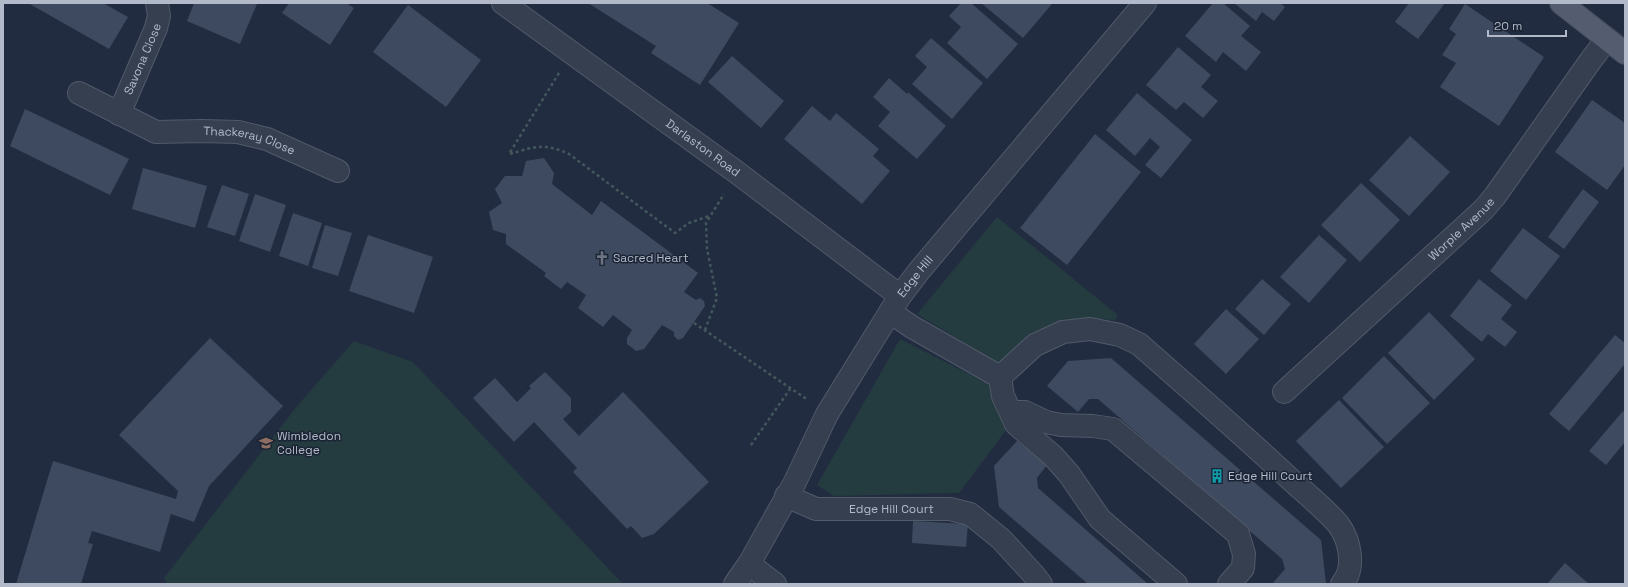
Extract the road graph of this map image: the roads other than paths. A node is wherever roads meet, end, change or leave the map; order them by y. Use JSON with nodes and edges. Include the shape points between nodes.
{"nodes":[{"id":1,"x":157,"y":3,"type":"edge"},
{"id":2,"x":503,"y":3,"type":"edge"},
{"id":3,"x":1145,"y":3,"type":"edge"},
{"id":4,"x":1561,"y":3,"type":"edge"},
{"id":5,"x":1607,"y":39,"type":"junction"},
{"id":6,"x":1625,"y":53,"type":"edge"},
{"id":7,"x":79,"y":94,"type":"dead end"},
{"id":8,"x":119,"y":114,"type":"junction"},
{"id":9,"x":338,"y":171,"type":"dead end"},
{"id":10,"x":895,"y":304,"type":"junction"},
{"id":11,"x":1000,"y":377,"type":"junction"},
{"id":12,"x":1284,"y":392,"type":"dead end"},
{"id":13,"x":1012,"y":412,"type":"junction"},
{"id":14,"x":786,"y":496,"type":"junction"},
{"id":15,"x":750,"y":564,"type":"junction"},
{"id":16,"x":736,"y":584,"type":"edge"},
{"id":17,"x":775,"y":584,"type":"edge"},
{"id":18,"x":1040,"y":584,"type":"edge"},
{"id":19,"x":1176,"y":584,"type":"edge"},
{"id":20,"x":1229,"y":584,"type":"edge"},
{"id":21,"x":1342,"y":584,"type":"edge"}],
"edges":[{"from":1,"to":8,"type":"street","name":"Savona Close","via":[[159,16],[156,28]]},
{"from":2,"to":10,"type":"street","name":"Darlaston Road","via":[[739,174]]},
{"from":3,"to":10,"type":"street","name":"Edge Hill","via":[[923,265]]},
{"from":4,"to":5,"type":"main road"},
{"from":5,"to":6,"type":"main road"},
{"from":5,"to":12,"type":"street","name":"Worple Avenue","via":[[1483,210]]},
{"from":7,"to":8,"type":"street"},
{"from":8,"to":9,"type":"street","name":"Thackeray Close","via":[[156,132],[238,132],[267,139]]},
{"from":10,"to":11,"type":"street","via":[[912,327]]},
{"from":10,"to":14,"type":"street","name":"Edge Hill","via":[[827,414]]},
{"from":11,"to":13,"type":"street","via":[[1003,396]]},
{"from":11,"to":21,"type":"street","via":[[1035,345],[1063,332],[1090,329],[1120,335],[1139,344],[1338,525],[1348,544],[1350,563]]},
{"from":13,"to":19,"type":"street","via":[[1016,424],[1053,456],[1069,474],[1100,519]]},
{"from":13,"to":20,"type":"street","via":[[1025,412],[1046,422],[1061,425],[1113,429],[1238,534],[1244,554],[1243,568]]},
{"from":14,"to":15,"type":"street","name":"Edge Hill"},
{"from":14,"to":18,"type":"street","name":"Edge Hill Court","via":[[816,509],[950,509],[970,514],[1000,539]]},
{"from":15,"to":16,"type":"street","name":"Edge Hill"},
{"from":15,"to":17,"type":"street"}]}
